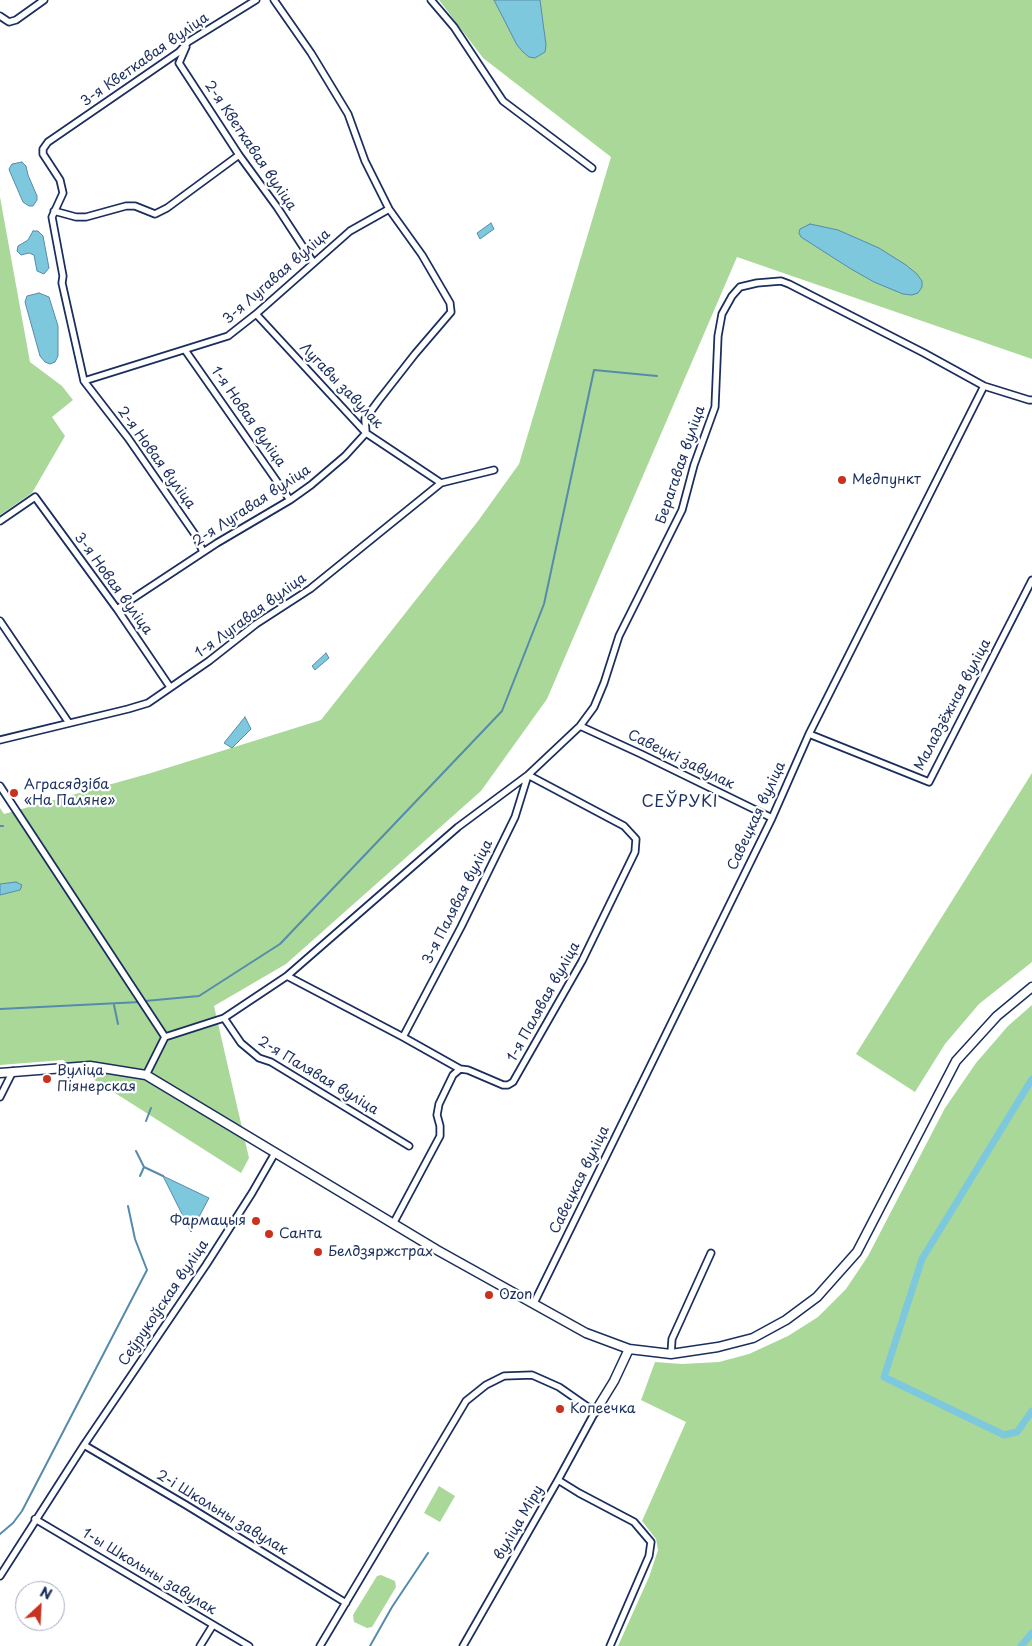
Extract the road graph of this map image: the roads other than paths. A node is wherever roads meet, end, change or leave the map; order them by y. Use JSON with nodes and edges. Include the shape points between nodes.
{"nodes":[{"id":1,"x":44,"y":0,"type":"edge"},
{"id":2,"x":256,"y":0,"type":"edge"},
{"id":3,"x":274,"y":0,"type":"edge"},
{"id":4,"x":431,"y":0,"type":"edge"},
{"id":5,"x":0,"y":16,"type":"edge"},
{"id":6,"x":188,"y":42,"type":"junction"},
{"id":7,"x":239,"y":155,"type":"junction"},
{"id":8,"x":592,"y":168,"type":"dead end"},
{"id":9,"x":388,"y":209,"type":"junction"},
{"id":10,"x":54,"y":211,"type":"junction"},
{"id":11,"x":313,"y":262,"type":"junction"},
{"id":12,"x":256,"y":314,"type":"junction"},
{"id":13,"x":186,"y":350,"type":"junction"},
{"id":14,"x":84,"y":381,"type":"junction"},
{"id":15,"x":984,"y":386,"type":"junction"},
{"id":16,"x":1032,"y":400,"type":"edge"},
{"id":17,"x":366,"y":433,"type":"junction"},
{"id":18,"x":494,"y":470,"type":"dead end"},
{"id":19,"x":441,"y":483,"type":"junction"},
{"id":20,"x":290,"y":500,"type":"junction"},
{"id":21,"x":0,"y":521,"type":"edge"},
{"id":22,"x":203,"y":552,"type":"junction"},
{"id":23,"x":1032,"y":580,"type":"edge"},
{"id":24,"x":117,"y":609,"type":"junction"},
{"id":25,"x":0,"y":621,"type":"edge"},
{"id":26,"x":170,"y":687,"type":"junction"},
{"id":27,"x":69,"y":723,"type":"junction"},
{"id":28,"x":580,"y":726,"type":"junction"},
{"id":29,"x":808,"y":734,"type":"junction"},
{"id":30,"x":0,"y":740,"type":"edge"},
{"id":31,"x":528,"y":775,"type":"junction"},
{"id":32,"x":0,"y":786,"type":"edge"},
{"id":33,"x":772,"y":818,"type":"junction"},
{"id":34,"x":287,"y":976,"type":"junction"},
{"id":35,"x":1032,"y":987,"type":"edge"},
{"id":36,"x":224,"y":1018,"type":"junction"},
{"id":37,"x":164,"y":1037,"type":"junction"},
{"id":38,"x":403,"y":1037,"type":"junction"},
{"id":39,"x":460,"y":1069,"type":"junction"},
{"id":40,"x":13,"y":1071,"type":"junction"},
{"id":41,"x":0,"y":1073,"type":"edge"},
{"id":42,"x":146,"y":1075,"type":"junction"},
{"id":43,"x":0,"y":1097,"type":"edge"},
{"id":44,"x":409,"y":1146,"type":"dead end"},
{"id":45,"x":275,"y":1153,"type":"junction"},
{"id":46,"x":393,"y":1224,"type":"junction"},
{"id":47,"x":711,"y":1253,"type":"dead end"},
{"id":48,"x":534,"y":1303,"type":"junction"},
{"id":49,"x":629,"y":1349,"type":"junction"},
{"id":50,"x":671,"y":1354,"type":"junction"},
{"id":51,"x":595,"y":1412,"type":"junction"},
{"id":52,"x":84,"y":1445,"type":"junction"},
{"id":53,"x":558,"y":1480,"type":"junction"},
{"id":54,"x":35,"y":1519,"type":"junction"},
{"id":55,"x":0,"y":1576,"type":"edge"},
{"id":56,"x":346,"y":1603,"type":"junction"},
{"id":57,"x":213,"y":1624,"type":"junction"},
{"id":58,"x":200,"y":1646,"type":"edge"},
{"id":59,"x":249,"y":1646,"type":"edge"},
{"id":60,"x":320,"y":1646,"type":"edge"},
{"id":61,"x":463,"y":1646,"type":"edge"},
{"id":62,"x":610,"y":1646,"type":"edge"}],
"edges":[{"from":1,"to":5,"type":"street","via":[[16,20],[9,22]]},
{"from":2,"to":6,"type":"street","name":"3-я Кветкавая вуліца"},
{"from":3,"to":9,"type":"street","name":"2-я Лугавая вуліца","via":[[348,114]]},
{"from":4,"to":8,"type":"street","via":[[454,27],[504,101]]},
{"from":6,"to":7,"type":"street","name":"2-я Кветкавая вуліца","via":[[178,63]]},
{"from":6,"to":10,"type":"street","name":"3-я Кветкавая вуліца","via":[[179,52],[48,142],[43,149],[44,154],[60,180],[63,193]]},
{"from":7,"to":10,"type":"street","via":[[155,214],[134,206],[86,218]]},
{"from":7,"to":11,"type":"street","name":"2-я Кветкавая вуліца"},
{"from":9,"to":11,"type":"street","name":"3-я Лугавая вуліца","via":[[350,231]]},
{"from":9,"to":17,"type":"street","name":"2-я Лугавая вуліца","via":[[422,255],[450,302],[451,312],[366,419]]},
{"from":10,"to":14,"type":"street","via":[[52,217],[62,283]]},
{"from":11,"to":12,"type":"street","name":"3-я Лугавая вуліца"},
{"from":12,"to":13,"type":"street","name":"3-я Лугавая вуліца","via":[[228,336]]},
{"from":12,"to":17,"type":"street","name":"Лугавы завулак"},
{"from":13,"to":14,"type":"street","name":"3-я Лугавая вуліца"},
{"from":13,"to":20,"type":"street","name":"1-я Новая вуліца"},
{"from":14,"to":22,"type":"street","name":"2-я Новая вуліца","via":[[128,438],[196,536]]},
{"from":15,"to":16,"type":"street"},
{"from":15,"to":28,"type":"street","name":"Берагавая вуліца","via":[[789,284],[765,282],[740,288],[722,314],[715,407],[682,510],[620,636],[594,707]]},
{"from":15,"to":29,"type":"street","name":"Савецкая вуліца"},
{"from":17,"to":19,"type":"street","name":"Лугавы завулак"},
{"from":17,"to":20,"type":"street","name":"2-я Лугавая вуліца","via":[[345,456]]},
{"from":18,"to":19,"type":"street","name":"1-я Лугавая вуліца"},
{"from":19,"to":26,"type":"street","name":"1-я Лугавая вуліца","via":[[310,589]]},
{"from":20,"to":22,"type":"street","name":"2-я Лугавая вуліца"},
{"from":21,"to":24,"type":"street","name":"3-я Новая вуліца","via":[[35,497]]},
{"from":22,"to":24,"type":"street","name":"2-я Лугавая вуліца"},
{"from":23,"to":29,"type":"street","name":"Маладзёжная вуліца","via":[[929,782]]},
{"from":24,"to":26,"type":"street","name":"3-я Новая вуліца"},
{"from":25,"to":27,"type":"street"},
{"from":26,"to":27,"type":"street","name":"1-я Лугавая вуліца","via":[[148,703]]},
{"from":27,"to":30,"type":"street","name":"1-я Лугавая вуліца"},
{"from":28,"to":31,"type":"street","name":"Берагавая вуліца"},
{"from":28,"to":33,"type":"street","name":"Савецкі завулак"},
{"from":29,"to":33,"type":"street","name":"Савецкая вуліца"},
{"from":31,"to":34,"type":"street","name":"Берагавая вуліца","via":[[458,827]]},
{"from":31,"to":38,"type":"street","name":"3-я Палявая вуліца","via":[[515,816]]},
{"from":31,"to":39,"type":"street","name":"1-я Палявая вуліца","via":[[624,826],[636,839],[635,852],[582,961],[513,1082],[503,1085]]},
{"from":32,"to":37,"type":"street"},
{"from":33,"to":48,"type":"street","name":"Савецкая вуліца"},
{"from":34,"to":36,"type":"street","name":"Берагавая вуліца"},
{"from":34,"to":38,"type":"street","name":"1-я Палявая вуліца"},
{"from":35,"to":50,"type":"street","via":[[997,1016],[956,1061],[857,1252],[817,1297],[786,1320],[753,1338]]},
{"from":36,"to":37,"type":"street","name":"Берагавая вуліца"},
{"from":36,"to":44,"type":"street","name":"2-я Палявая вуліца","via":[[240,1043],[259,1058],[271,1062]]},
{"from":37,"to":42,"type":"street"},
{"from":38,"to":39,"type":"street","name":"1-я Палявая вуліца"},
{"from":39,"to":46,"type":"street","via":[[453,1075],[439,1104],[440,1136]]},
{"from":40,"to":41,"type":"street"},
{"from":40,"to":42,"type":"street","via":[[90,1066]]},
{"from":40,"to":43,"type":"street"},
{"from":42,"to":45,"type":"street"},
{"from":45,"to":46,"type":"street"},
{"from":45,"to":52,"type":"street","name":"Сеўрукоўская вуліца","via":[[206,1264]]},
{"from":46,"to":48,"type":"street"},
{"from":47,"to":50,"type":"street","via":[[672,1339]]},
{"from":48,"to":49,"type":"street","via":[[586,1333]]},
{"from":49,"to":50,"type":"street"},
{"from":49,"to":51,"type":"street"},
{"from":51,"to":53,"type":"street","name":"вуліца Міру"},
{"from":51,"to":56,"type":"street","via":[[559,1387],[532,1376],[504,1376],[486,1385],[466,1401]]},
{"from":52,"to":54,"type":"street","name":"Сеўрукоўская вуліца"},
{"from":52,"to":56,"type":"street","name":"2-і Школьны завулак"},
{"from":53,"to":61,"type":"street","name":"вуліца Міру"},
{"from":53,"to":62,"type":"street","via":[[634,1522],[651,1542],[649,1556]]},
{"from":54,"to":55,"type":"street","name":"Сеўрукоўская вуліца"},
{"from":54,"to":57,"type":"street","name":"1-ы Школьны завулак"},
{"from":56,"to":60,"type":"street"},
{"from":57,"to":58,"type":"street"},
{"from":57,"to":59,"type":"street","name":"1-ы Школьны завулак"}]}
